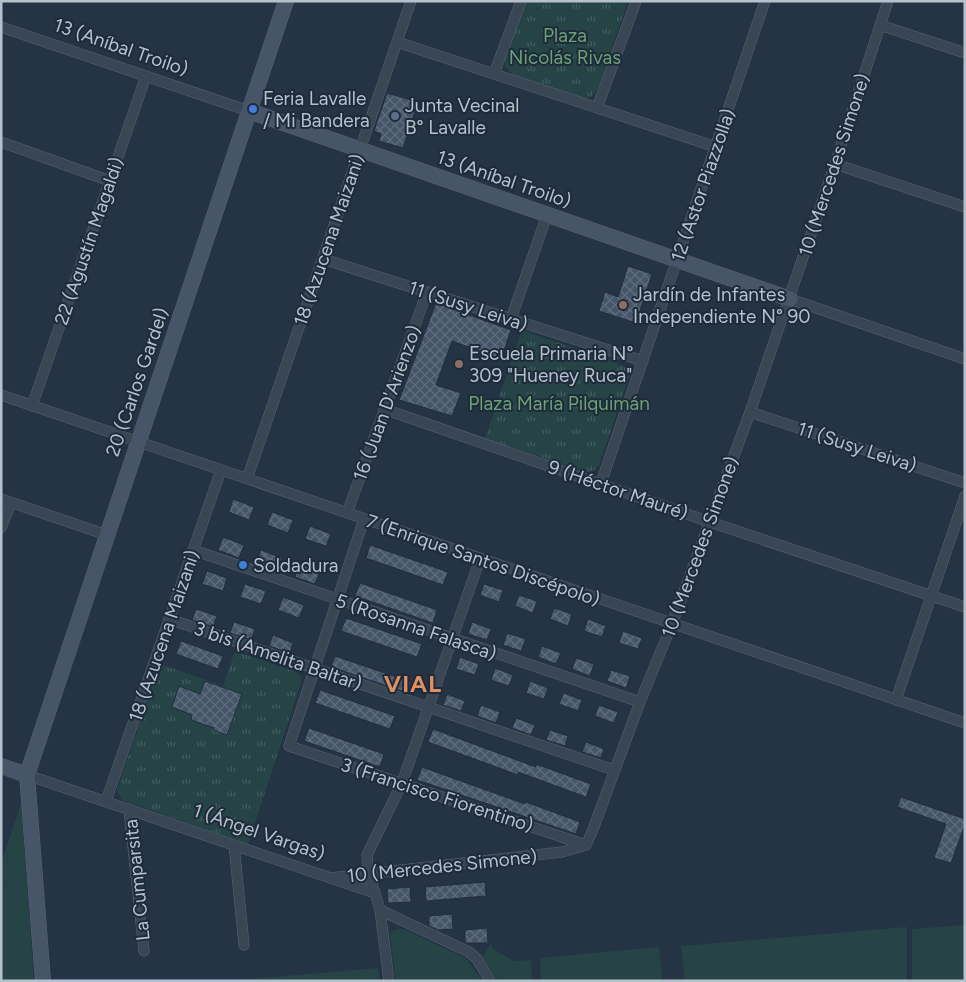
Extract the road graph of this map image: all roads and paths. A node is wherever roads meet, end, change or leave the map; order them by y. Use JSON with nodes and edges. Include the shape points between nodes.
{"nodes":[{"id":1,"x":286,"y":1,"type":"edge"},
{"id":2,"x":411,"y":1,"type":"edge"},
{"id":3,"x":520,"y":1,"type":"edge"},
{"id":4,"x":636,"y":1,"type":"edge"},
{"id":5,"x":765,"y":1,"type":"edge"},
{"id":6,"x":888,"y":1,"type":"edge"},
{"id":7,"x":880,"y":24,"type":"junction"},
{"id":8,"x":1,"y":27,"type":"edge"},
{"id":9,"x":397,"y":42,"type":"junction"},
{"id":10,"x":965,"y":53,"type":"edge"},
{"id":11,"x":494,"y":74,"type":"junction"},
{"id":12,"x":146,"y":76,"type":"junction"},
{"id":13,"x":597,"y":108,"type":"junction"},
{"id":14,"x":249,"y":111,"type":"junction"},
{"id":15,"x":3,"y":143,"type":"edge"},
{"id":16,"x":716,"y":147,"type":"junction"},
{"id":17,"x":360,"y":150,"type":"junction"},
{"id":18,"x":1,"y":154,"type":"edge"},
{"id":19,"x":835,"y":164,"type":"junction"},
{"id":20,"x":110,"y":181,"type":"junction"},
{"id":21,"x":965,"y":207,"type":"edge"},
{"id":22,"x":547,"y":215,"type":"junction"},
{"id":23,"x":323,"y":259,"type":"junction"},
{"id":24,"x":677,"y":260,"type":"junction"},
{"id":25,"x":427,"y":292,"type":"junction"},
{"id":26,"x":790,"y":299,"type":"junction"},
{"id":27,"x":511,"y":319,"type":"junction"},
{"id":28,"x":965,"y":359,"type":"edge"},
{"id":29,"x":643,"y":361,"type":"junction"},
{"id":30,"x":1,"y":395,"type":"edge"},
{"id":31,"x":32,"y":406,"type":"junction"},
{"id":32,"x":384,"y":409,"type":"junction"},
{"id":33,"x":750,"y":412,"type":"junction"},
{"id":34,"x":138,"y":442,"type":"junction"},
{"id":35,"x":221,"y":470,"type":"junction"},
{"id":36,"x":247,"y":479,"type":"junction"},
{"id":37,"x":601,"y":483,"type":"junction"},
{"id":38,"x":965,"y":483,"type":"edge"},
{"id":39,"x":965,"y":496,"type":"edge"},
{"id":40,"x":6,"y":501,"type":"edge"},
{"id":41,"x":347,"y":513,"type":"junction"},
{"id":42,"x":364,"y":519,"type":"junction"},
{"id":43,"x":710,"y":522,"type":"junction"},
{"id":44,"x":1,"y":528,"type":"edge"},
{"id":45,"x":107,"y":536,"type":"junction"},
{"id":46,"x":193,"y":550,"type":"junction"},
{"id":47,"x":480,"y":559,"type":"junction"},
{"id":48,"x":931,"y":595,"type":"junction"},
{"id":49,"x":338,"y":600,"type":"junction"},
{"id":50,"x":965,"y":607,"type":"edge"},
{"id":51,"x":169,"y":620,"type":"junction"},
{"id":52,"x":672,"y":624,"type":"junction"},
{"id":53,"x":452,"y":639,"type":"junction"},
{"id":54,"x":314,"y":669,"type":"junction"},
{"id":55,"x":896,"y":700,"type":"junction"},
{"id":56,"x":640,"y":702,"type":"junction"},
{"id":57,"x":428,"y":707,"type":"junction"},
{"id":58,"x":965,"y":723,"type":"edge"},
{"id":59,"x":1,"y":766,"type":"edge"},
{"id":60,"x":614,"y":770,"type":"junction"},
{"id":61,"x":27,"y":775,"type":"junction"},
{"id":62,"x":402,"y":783,"type":"junction"},
{"id":63,"x":106,"y":801,"type":"junction"},
{"id":64,"x":129,"y":809,"type":"junction"},
{"id":65,"x":234,"y":845,"type":"junction"},
{"id":66,"x":586,"y":845,"type":"junction"},
{"id":67,"x":368,"y":874,"type":"junction"},
{"id":68,"x":330,"y":878,"type":"junction"},
{"id":69,"x":375,"y":893,"type":"junction"},
{"id":70,"x":380,"y":910,"type":"junction"},
{"id":71,"x":244,"y":945,"type":"dead end"},
{"id":72,"x":144,"y":951,"type":"dead end"},
{"id":73,"x":43,"y":981,"type":"edge"},
{"id":74,"x":388,"y":981,"type":"edge"},
{"id":75,"x":490,"y":981,"type":"edge"}],
"edges":[{"from":1,"to":14,"type":"street","name":"20 (Carlos Gardel)"},
{"from":2,"to":9,"type":"street","name":"18 (Azucena Maizani)"},
{"from":3,"to":11,"type":"street"},
{"from":4,"to":13,"type":"street"},
{"from":5,"to":16,"type":"street","name":"12 (Astor Piazzolla)"},
{"from":6,"to":7,"type":"street","name":"10 (Mercedes Simone)"},
{"from":7,"to":10,"type":"street"},
{"from":7,"to":19,"type":"street","name":"10 (Mercedes Simone)"},
{"from":8,"to":12,"type":"street","name":"13 (Aníbal Troilo)"},
{"from":9,"to":11,"type":"street"},
{"from":9,"to":17,"type":"street","name":"18 (Azucena Maizani)"},
{"from":11,"to":13,"type":"street"},
{"from":12,"to":14,"type":"street","name":"13 (Aníbal Troilo)"},
{"from":12,"to":20,"type":"street","name":"22 (Agustín Magaldi)"},
{"from":13,"to":16,"type":"street"},
{"from":14,"to":17,"type":"street","name":"13 (Aníbal Troilo)"},
{"from":14,"to":34,"type":"street","name":"20 (Carlos Gardel)"},
{"from":15,"to":18,"type":"street"},
{"from":15,"to":20,"type":"street"},
{"from":16,"to":24,"type":"street","name":"12 (Astor Piazzolla)"},
{"from":17,"to":22,"type":"street","name":"13 (Aníbal Troilo)"},
{"from":17,"to":23,"type":"street","name":"18 (Azucena Maizani)"},
{"from":19,"to":21,"type":"street"},
{"from":19,"to":26,"type":"street","name":"10 (Mercedes Simone)"},
{"from":20,"to":31,"type":"street","name":"22 (Agustín Magaldi)"},
{"from":22,"to":24,"type":"street","name":"13 (Aníbal Troilo)"},
{"from":22,"to":27,"type":"street"},
{"from":23,"to":25,"type":"street","name":"11 (Susy Leiva)"},
{"from":23,"to":36,"type":"street","name":"18 (Azucena Maizani)"},
{"from":24,"to":26,"type":"street","name":"13 (Aníbal Troilo)"},
{"from":24,"to":29,"type":"street","name":"12 (Astor Piazzolla)"},
{"from":25,"to":27,"type":"street","name":"11 (Susy Leiva)"},
{"from":25,"to":32,"type":"street","name":"16 (Juan D'Arienzo)"},
{"from":26,"to":28,"type":"street","name":"13 (Aníbal Troilo)"},
{"from":26,"to":33,"type":"street","name":"10 (Mercedes Simone)"},
{"from":27,"to":29,"type":"street","name":"11 (Susy Leiva)"},
{"from":29,"to":37,"type":"street","name":"12 (Astor Piazzolla)"},
{"from":30,"to":31,"type":"street","name":"7 (Enrique Santos Discépolo)"},
{"from":31,"to":34,"type":"street","name":"7 (Enrique Santos Discépolo)"},
{"from":32,"to":37,"type":"street","name":"9 (Héctor Mauré)"},
{"from":32,"to":41,"type":"street","name":"16 (Juan D'Arienzo)"},
{"from":33,"to":38,"type":"street","name":"11 (Susy Leiva)"},
{"from":33,"to":43,"type":"street","name":"10 (Mercedes Simone)"},
{"from":34,"to":35,"type":"street","name":"7 (Enrique Santos Discépolo)"},
{"from":34,"to":45,"type":"street","name":"20 (Carlos Gardel)"},
{"from":35,"to":36,"type":"street","name":"7 (Enrique Santos Discépolo)"},
{"from":35,"to":46,"type":"street","name":"18 (Azucena Maizani)"},
{"from":36,"to":41,"type":"street","name":"7 (Enrique Santos Discépolo)"},
{"from":37,"to":43,"type":"street","name":"9 (Héctor Mauré)"},
{"from":39,"to":48,"type":"street"},
{"from":40,"to":44,"type":"street"},
{"from":40,"to":45,"type":"street"},
{"from":41,"to":42,"type":"street","name":"7 (Enrique Santos Discépolo)"},
{"from":42,"to":47,"type":"street","name":"7 (Enrique Santos Discépolo)"},
{"from":42,"to":49,"type":"street"},
{"from":43,"to":48,"type":"street","name":"9 (Héctor Mauré)"},
{"from":43,"to":52,"type":"street","name":"10 (Mercedes Simone)"},
{"from":45,"to":61,"type":"street","name":"20 (Carlos Gardel)"},
{"from":46,"to":49,"type":"street","name":"5 (Rosanna Falasca)"},
{"from":46,"to":51,"type":"street","name":"18 (Azucena Maizani)"},
{"from":47,"to":52,"type":"street","name":"7 (Enrique Santos Discépolo)"},
{"from":47,"to":53,"type":"street"},
{"from":48,"to":50,"type":"street","name":"9 (Héctor Mauré)"},
{"from":48,"to":55,"type":"street"},
{"from":49,"to":53,"type":"street","name":"5 (Rosanna Falasca)"},
{"from":49,"to":54,"type":"street"},
{"from":51,"to":54,"type":"street","name":"3 bis (Amelita Baltar)"},
{"from":51,"to":63,"type":"street","name":"18 (Azucena Maizani)"},
{"from":52,"to":55,"type":"street","name":"7 (Enrique Santos Discépolo)"},
{"from":52,"to":56,"type":"street","name":"10 (Mercedes Simone)"},
{"from":53,"to":56,"type":"street","name":"5 (Rosanna Falasca)"},
{"from":53,"to":57,"type":"street"},
{"from":54,"to":57,"type":"street","name":"3 bis (Amelita Baltar)"},
{"from":54,"to":62,"type":"street","name":"3 (Francisco Fiorentino)","via":[[289,746]]},
{"from":55,"to":58,"type":"street","name":"7 (Enrique Santos Discépolo)"},
{"from":56,"to":60,"type":"street","name":"10 (Mercedes Simone)"},
{"from":57,"to":60,"type":"street","name":"3 bis (Amelita Baltar)"},
{"from":57,"to":62,"type":"street"},
{"from":59,"to":61,"type":"street","name":"1 (Ángel Vargas)"},
{"from":60,"to":66,"type":"street","name":"10 (Mercedes Simone)"},
{"from":61,"to":63,"type":"street","name":"1 (Ángel Vargas)"},
{"from":61,"to":73,"type":"street"},
{"from":62,"to":66,"type":"street","name":"3 (Francisco Fiorentino)"},
{"from":62,"to":67,"type":"street","via":[[366,854]]},
{"from":63,"to":64,"type":"street","name":"1 (Ángel Vargas)"},
{"from":64,"to":65,"type":"street","name":"1 (Ángel Vargas)"},
{"from":64,"to":72,"type":"street","name":"La Cumparsita"},
{"from":65,"to":68,"type":"street","name":"1 (Ángel Vargas)"},
{"from":65,"to":71,"type":"street"},
{"from":66,"to":67,"type":"street","name":"10 (Mercedes Simone)","via":[[562,852]]},
{"from":67,"to":68,"type":"street","name":"10 (Mercedes Simone)"},
{"from":67,"to":69,"type":"street"},
{"from":68,"to":69,"type":"street","name":"1 (Ángel Vargas)"},
{"from":69,"to":70,"type":"street"},
{"from":70,"to":74,"type":"street"},
{"from":70,"to":75,"type":"street","via":[[469,952],[477,958]]}]}
